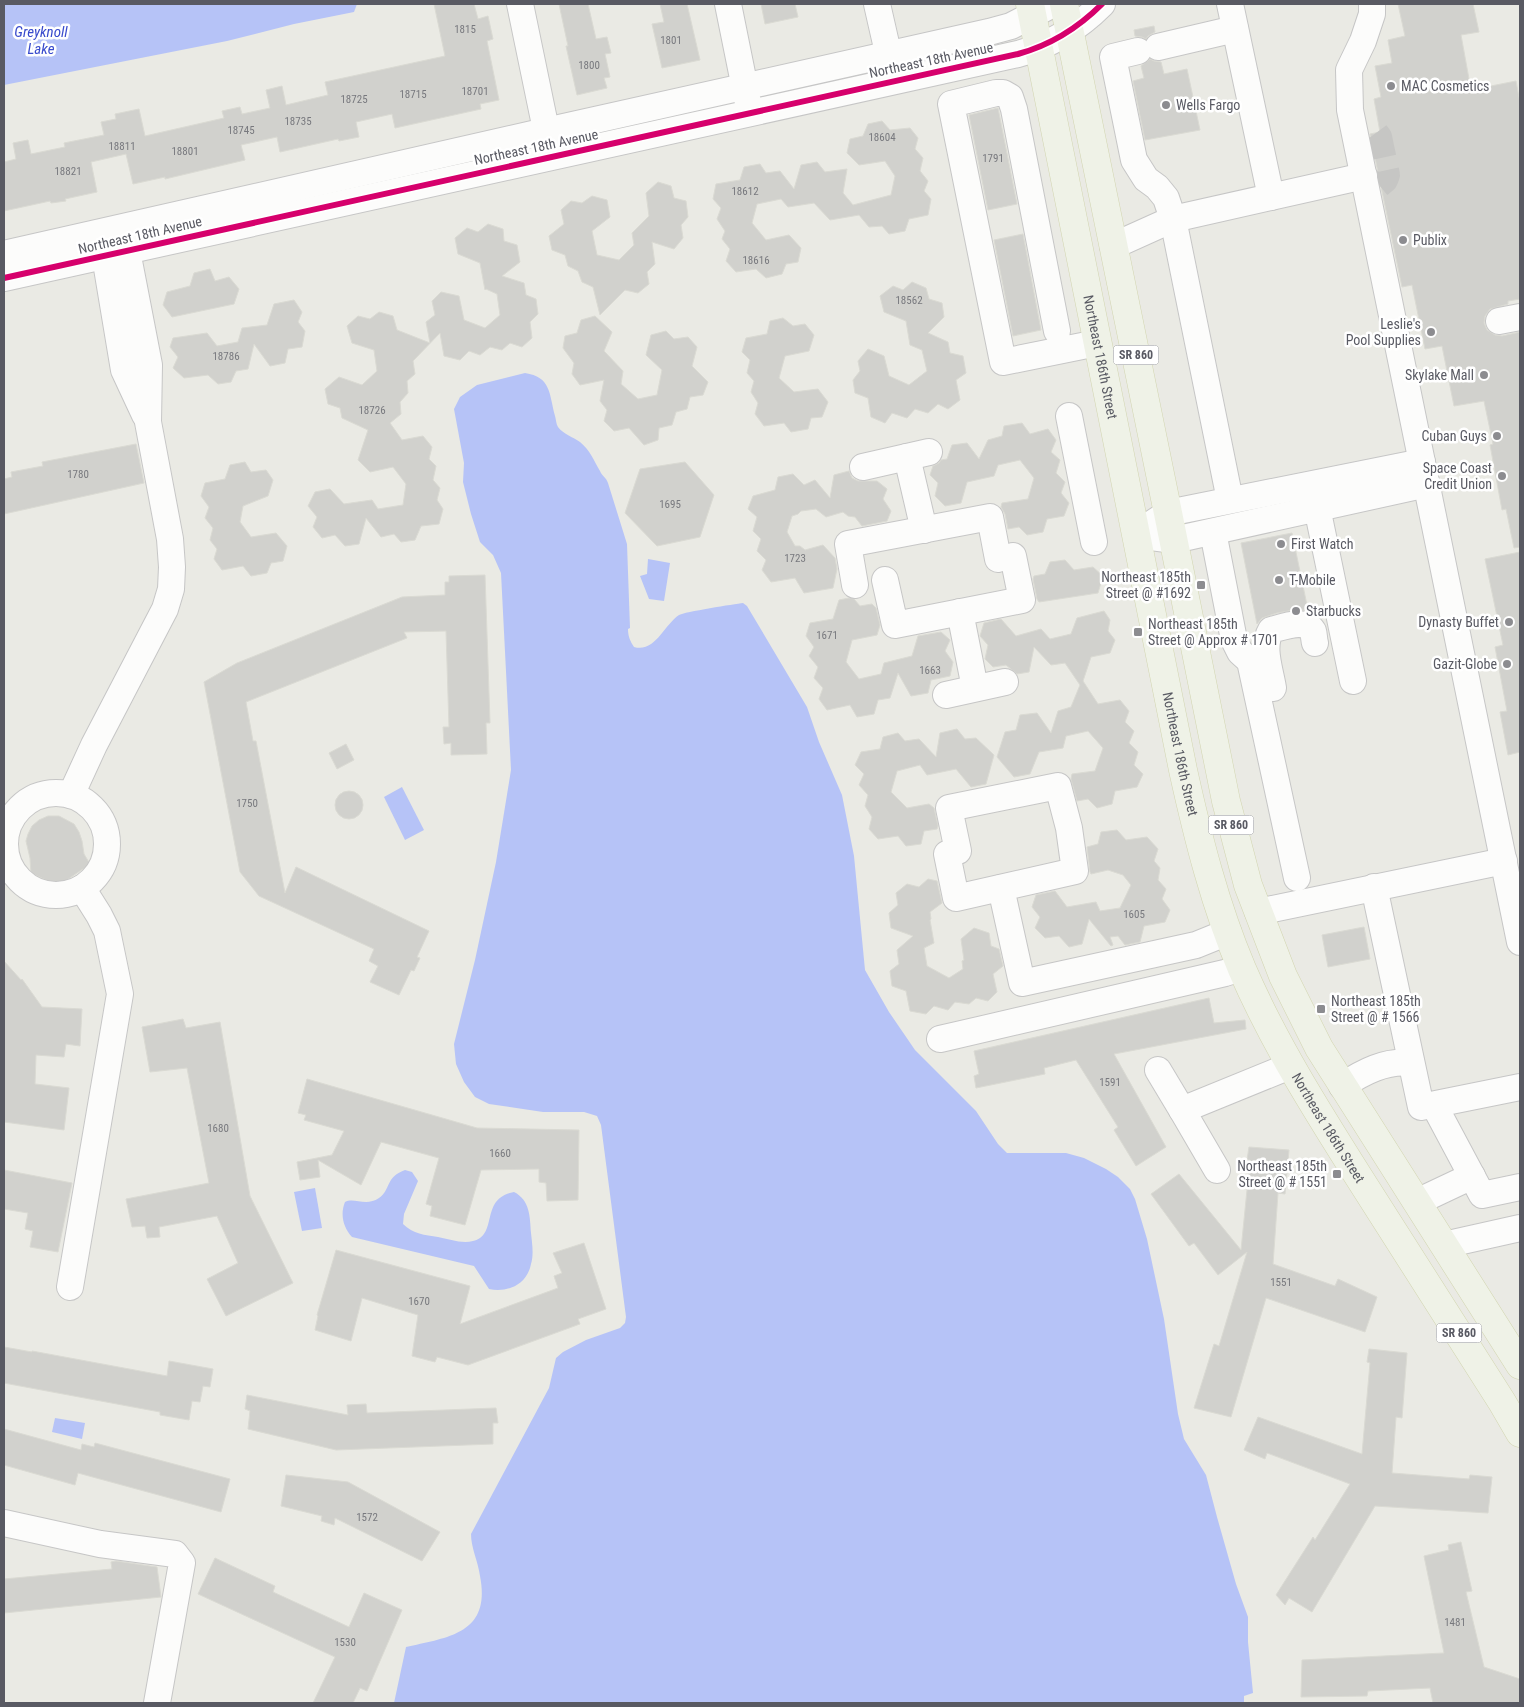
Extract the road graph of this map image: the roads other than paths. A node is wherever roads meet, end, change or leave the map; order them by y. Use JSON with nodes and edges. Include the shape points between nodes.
{"nodes":[{"id":1,"x":520,"y":4,"type":"edge"},
{"id":2,"x":728,"y":4,"type":"edge"},
{"id":3,"x":877,"y":4,"type":"edge"},
{"id":4,"x":1064,"y":4,"type":"edge"},
{"id":5,"x":1102,"y":4,"type":"edge"},
{"id":6,"x":1230,"y":4,"type":"edge"},
{"id":7,"x":1372,"y":4,"type":"edge"},
{"id":8,"x":1038,"y":8,"type":"edge"},
{"id":9,"x":1235,"y":29,"type":"junction"},
{"id":10,"x":1069,"y":32,"type":"junction"},
{"id":11,"x":1039,"y":47,"type":"junction"},
{"id":12,"x":888,"y":55,"type":"junction"},
{"id":13,"x":942,"y":70,"type":"junction"},
{"id":14,"x":894,"y":81,"type":"junction"},
{"id":15,"x":745,"y":86,"type":"junction"},
{"id":16,"x":951,"y":104,"type":"junction"},
{"id":17,"x":750,"y":113,"type":"junction"},
{"id":18,"x":546,"y":131,"type":"junction"},
{"id":19,"x":552,"y":157,"type":"junction"},
{"id":20,"x":1370,"y":183,"type":"junction"},
{"id":21,"x":1270,"y":197,"type":"junction"},
{"id":22,"x":298,"y":200,"type":"junction"},
{"id":23,"x":1173,"y":219,"type":"junction"},
{"id":24,"x":109,"y":230,"type":"junction"},
{"id":25,"x":1113,"y":246,"type":"junction"},
{"id":26,"x":4,"y":254,"type":"edge"},
{"id":27,"x":116,"y":254,"type":"junction"},
{"id":28,"x":4,"y":278,"type":"edge"},
{"id":29,"x":1056,"y":330,"type":"dead end"},
{"id":30,"x":1097,"y":342,"type":"junction"},
{"id":31,"x":1069,"y":416,"type":"dead end"},
{"id":32,"x":863,"y":467,"type":"dead end"},
{"id":33,"x":1425,"y":473,"type":"junction"},
{"id":34,"x":1315,"y":496,"type":"junction"},
{"id":35,"x":1230,"y":500,"type":"junction"},
{"id":36,"x":1168,"y":513,"type":"junction"},
{"id":37,"x":924,"y":530,"type":"junction"},
{"id":38,"x":1213,"y":532,"type":"junction"},
{"id":39,"x":1136,"y":534,"type":"junction"},
{"id":40,"x":1174,"y":540,"type":"junction"},
{"id":41,"x":1094,"y":542,"type":"dead end"},
{"id":42,"x":885,"y":580,"type":"dead end"},
{"id":43,"x":855,"y":585,"type":"dead end"},
{"id":44,"x":960,"y":612,"type":"junction"},
{"id":45,"x":1315,"y":643,"type":"dead end"},
{"id":46,"x":1353,"y":680,"type":"dead end"},
{"id":47,"x":1006,"y":682,"type":"dead end"},
{"id":48,"x":976,"y":688,"type":"junction"},
{"id":49,"x":946,"y":695,"type":"dead end"},
{"id":50,"x":1266,"y":698,"type":"junction"},
{"id":51,"x":71,"y":795,"type":"junction"},
{"id":52,"x":11,"y":805,"type":"edge"},
{"id":53,"x":4,"y":836,"type":"edge"},
{"id":54,"x":1504,"y":861,"type":"junction"},
{"id":55,"x":1297,"y":878,"type":"dead end"},
{"id":56,"x":1211,"y":880,"type":"junction"},
{"id":57,"x":1374,"y":887,"type":"junction"},
{"id":58,"x":82,"y":888,"type":"junction"},
{"id":59,"x":1001,"y":888,"type":"junction"},
{"id":60,"x":1258,"y":912,"type":"junction"},
{"id":61,"x":1228,"y":932,"type":"junction"},
{"id":62,"x":1520,"y":942,"type":"edge"},
{"id":63,"x":1241,"y":968,"type":"junction"},
{"id":64,"x":1283,"y":976,"type":"junction"},
{"id":65,"x":940,"y":1039,"type":"dead end"},
{"id":66,"x":1411,"y":1063,"type":"junction"},
{"id":67,"x":1290,"y":1066,"type":"junction"},
{"id":68,"x":1158,"y":1070,"type":"dead end"},
{"id":69,"x":1342,"y":1086,"type":"junction"},
{"id":70,"x":1520,"y":1087,"type":"edge"},
{"id":71,"x":1434,"y":1105,"type":"junction"},
{"id":72,"x":1182,"y":1110,"type":"junction"},
{"id":73,"x":1217,"y":1170,"type":"dead end"},
{"id":74,"x":1472,"y":1176,"type":"junction"},
{"id":75,"x":1520,"y":1187,"type":"edge"},
{"id":76,"x":1417,"y":1202,"type":"junction"},
{"id":77,"x":1520,"y":1228,"type":"edge"},
{"id":78,"x":1444,"y":1245,"type":"junction"},
{"id":79,"x":1415,"y":1264,"type":"junction"},
{"id":80,"x":70,"y":1287,"type":"dead end"},
{"id":81,"x":1520,"y":1364,"type":"edge"},
{"id":82,"x":1520,"y":1432,"type":"edge"},
{"id":83,"x":4,"y":1523,"type":"edge"},
{"id":84,"x":157,"y":1703,"type":"edge"}],
"edges":[{"from":1,"to":18,"type":"street"},
{"from":2,"to":15,"type":"street"},
{"from":3,"to":12,"type":"street"},
{"from":4,"to":10,"type":"main road","number":"SR 860"},
{"from":5,"to":10,"type":"street","name":"Northeast 18th Avenue"},
{"from":6,"to":9,"type":"street"},
{"from":7,"to":20,"type":"street","via":[[1363,41],[1348,70],[1350,100],[1365,129]]},
{"from":8,"to":11,"type":"main road","name":"Northeast 186th Street","number":"SR 860"},
{"from":8,"to":12,"type":"street","name":"Northeast 18th Avenue","via":[[1011,26]]},
{"from":9,"to":21,"type":"street"},
{"from":9,"to":23,"type":"street","via":[[1113,57],[1134,160],[1146,179],[1166,198]]},
{"from":10,"to":11,"type":"street","name":"Northeast 18th Avenue"},
{"from":10,"to":25,"type":"main road","number":"SR 860"},
{"from":11,"to":13,"type":"street","name":"Northeast 18th Avenue"},
{"from":11,"to":30,"type":"main road","name":"Northeast 186th Street","number":"SR 860"},
{"from":12,"to":14,"type":"street"},
{"from":12,"to":15,"type":"street","name":"Northeast 18th Avenue"},
{"from":13,"to":14,"type":"street","name":"Northeast 18th Avenue"},
{"from":13,"to":16,"type":"street"},
{"from":14,"to":17,"type":"street","name":"Northeast 18th Avenue"},
{"from":15,"to":17,"type":"street"},
{"from":15,"to":18,"type":"street","name":"Northeast 18th Avenue"},
{"from":16,"to":29,"type":"street","via":[[996,93],[1010,97]]},
{"from":16,"to":30,"type":"street","via":[[1003,362]]},
{"from":17,"to":19,"type":"street","name":"Northeast 18th Avenue"},
{"from":18,"to":19,"type":"street"},
{"from":18,"to":22,"type":"street","name":"Northeast 18th Avenue"},
{"from":19,"to":22,"type":"street","name":"Northeast 18th Avenue"},
{"from":20,"to":21,"type":"street"},
{"from":20,"to":33,"type":"street"},
{"from":21,"to":23,"type":"street"},
{"from":22,"to":24,"type":"street","name":"Northeast 18th Avenue"},
{"from":22,"to":27,"type":"street","name":"Northeast 18th Avenue"},
{"from":23,"to":25,"type":"street"},
{"from":23,"to":35,"type":"street"},
{"from":24,"to":26,"type":"street","name":"Northeast 18th Avenue"},
{"from":24,"to":27,"type":"street"},
{"from":25,"to":36,"type":"main road","number":"SR 860"},
{"from":27,"to":28,"type":"street","name":"Northeast 18th Avenue"},
{"from":27,"to":51,"type":"street","via":[[124,370],[148,422],[170,539],[171,589],[165,609]]},
{"from":30,"to":39,"type":"main road","name":"Northeast 186th Street","number":"SR 860"},
{"from":31,"to":41,"type":"street"},
{"from":32,"to":37,"type":"street","via":[[918,454]]},
{"from":33,"to":34,"type":"street"},
{"from":33,"to":54,"type":"street"},
{"from":34,"to":35,"type":"street"},
{"from":34,"to":38,"type":"street"},
{"from":34,"to":46,"type":"street"},
{"from":35,"to":36,"type":"street"},
{"from":36,"to":39,"type":"street"},
{"from":36,"to":40,"type":"main road","number":"SR 860"},
{"from":37,"to":43,"type":"street","via":[[848,544]]},
{"from":37,"to":44,"type":"street","via":[[990,517],[1022,600]]},
{"from":38,"to":40,"type":"street"},
{"from":38,"to":50,"type":"street","via":[[1234,640],[1250,661]]},
{"from":39,"to":40,"type":"street"},
{"from":39,"to":56,"type":"main road","name":"Northeast 186th Street","number":"SR 860","via":[[1185,778]]},
{"from":40,"to":60,"type":"main road","number":"SR 860","via":[[1226,801],[1239,856]]},
{"from":42,"to":44,"type":"street","via":[[895,625]]},
{"from":44,"to":48,"type":"street"},
{"from":45,"to":50,"type":"street","via":[[1312,631],[1306,625],[1271,630],[1265,646]]},
{"from":47,"to":48,"type":"street"},
{"from":48,"to":49,"type":"street"},
{"from":50,"to":55,"type":"street"},
{"from":51,"to":52,"type":"street","via":[[47,792]]},
{"from":51,"to":58,"type":"street","via":[[92,807],[102,820],[107,836],[106,854],[100,870]]},
{"from":52,"to":53,"type":"street"},
{"from":53,"to":58,"type":"street","via":[[11,870],[23,883],[38,892],[56,896]]},
{"from":54,"to":57,"type":"street"},
{"from":54,"to":62,"type":"street"},
{"from":56,"to":60,"type":"main road","via":[[1238,906]]},
{"from":56,"to":61,"type":"main road","name":"Northeast 186th Street","number":"SR 860"},
{"from":57,"to":60,"type":"street"},
{"from":57,"to":66,"type":"street"},
{"from":58,"to":80,"type":"street","via":[[107,931],[120,994]]},
{"from":59,"to":59,"type":"street","via":[[1075,871],[1069,828],[1058,786],[949,808],[956,898]]},
{"from":59,"to":61,"type":"street","via":[[1022,983],[1196,944]]},
{"from":60,"to":64,"type":"main road","number":"SR 860"},
{"from":61,"to":63,"type":"main road","name":"Northeast 186th Street","number":"SR 860"},
{"from":61,"to":64,"type":"main road","via":[[1254,948]]},
{"from":63,"to":65,"type":"street"},
{"from":63,"to":67,"type":"main road","name":"Northeast 186th Street","number":"SR 860"},
{"from":64,"to":69,"type":"main road","number":"SR 860"},
{"from":66,"to":69,"type":"street","via":[[1399,1061],[1382,1065]]},
{"from":66,"to":71,"type":"street","via":[[1421,1107]]},
{"from":67,"to":72,"type":"street"},
{"from":67,"to":79,"type":"main road","name":"Northeast 186th Street","number":"SR 860"},
{"from":68,"to":72,"type":"street"},
{"from":69,"to":76,"type":"main road","number":"SR 860"},
{"from":70,"to":71,"type":"street"},
{"from":71,"to":74,"type":"street"},
{"from":72,"to":73,"type":"street"},
{"from":74,"to":75,"type":"street","via":[[1482,1195]]},
{"from":74,"to":76,"type":"street"},
{"from":76,"to":78,"type":"main road","number":"SR 860"},
{"from":77,"to":78,"type":"street"},
{"from":78,"to":79,"type":"main road"},
{"from":78,"to":81,"type":"main road","number":"SR 860"},
{"from":79,"to":82,"type":"main road","name":"Northeast 186th Street","number":"SR 860"},
{"from":83,"to":84,"type":"street","via":[[100,1544],[175,1554],[182,1563]]}]}
